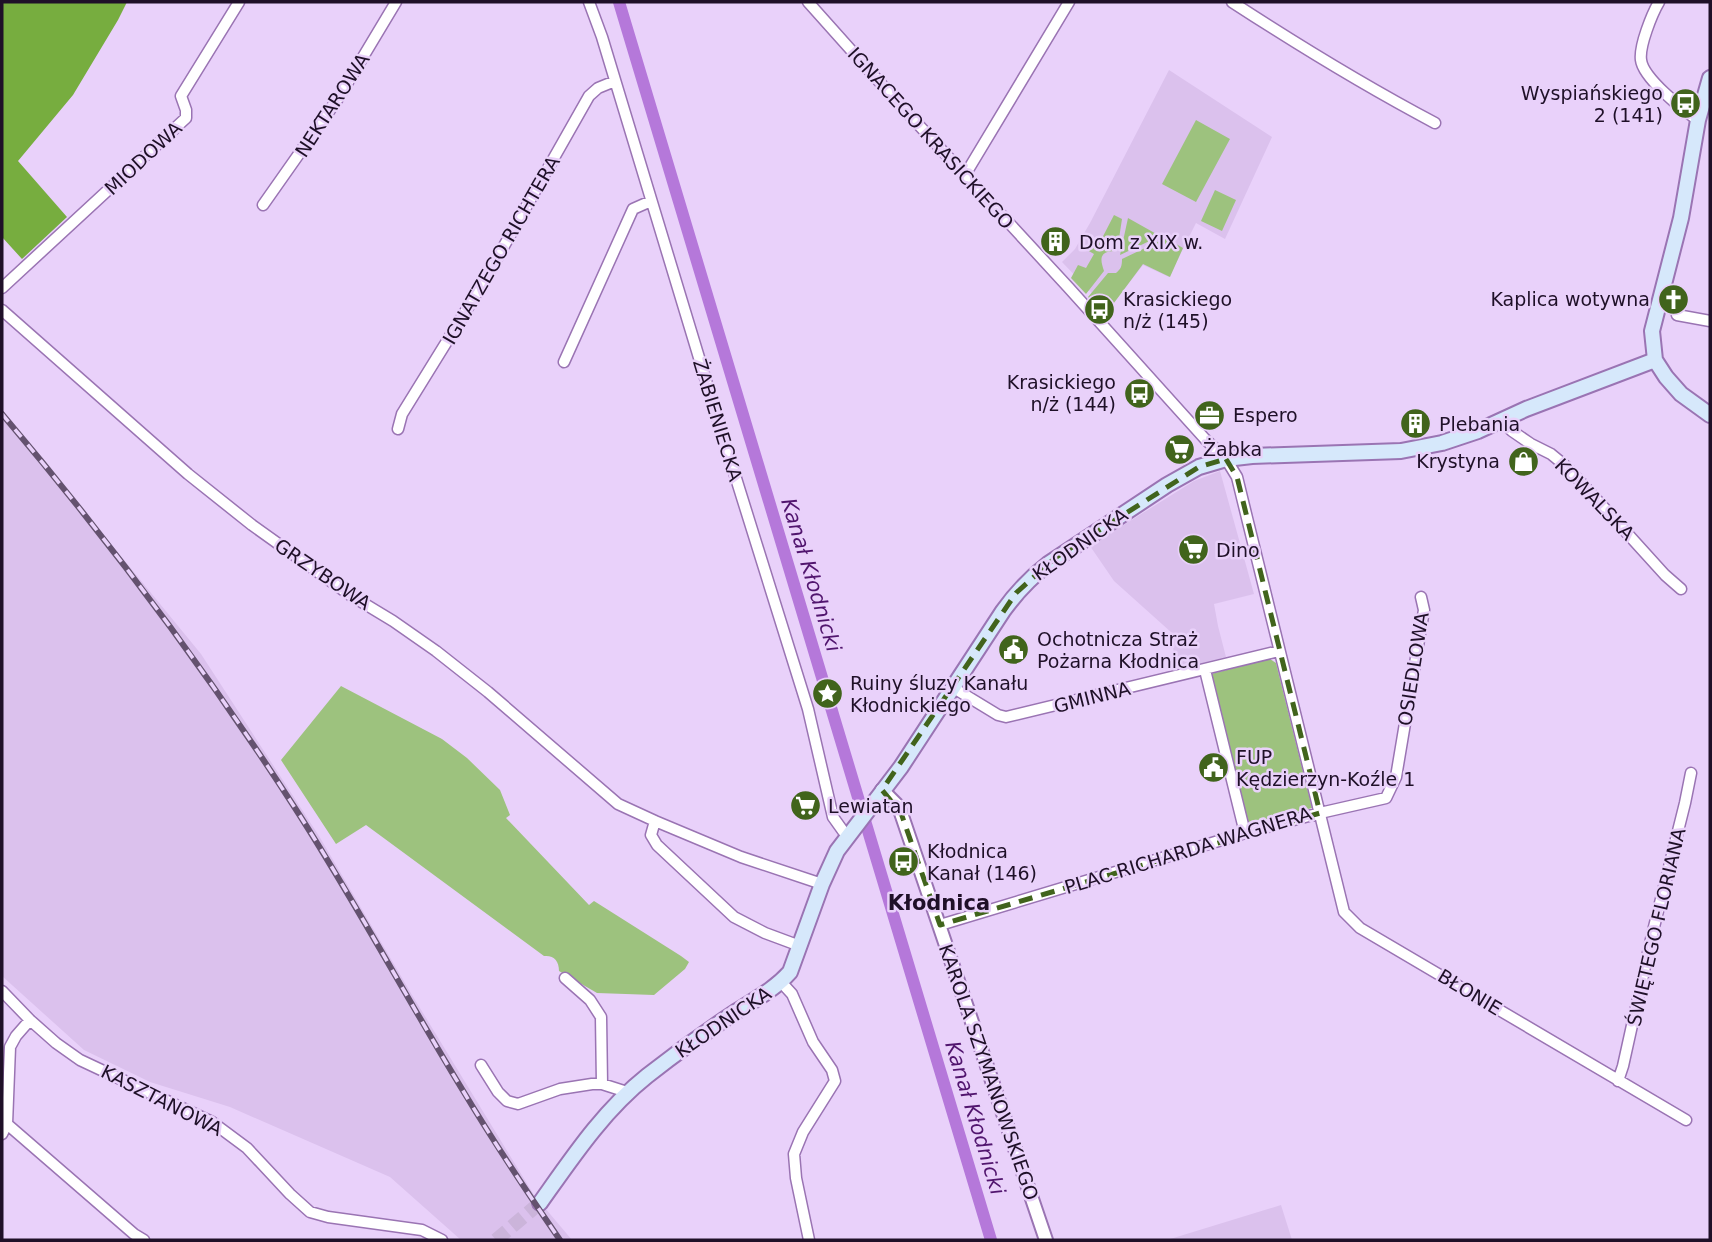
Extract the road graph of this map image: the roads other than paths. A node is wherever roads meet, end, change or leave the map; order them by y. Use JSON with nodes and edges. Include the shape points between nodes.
{"nodes":[{"id":1,"x":240,"y":2,"type":"edge"},
{"id":2,"x":396,"y":2,"type":"edge"},
{"id":3,"x":589,"y":2,"type":"edge"},
{"id":4,"x":808,"y":2,"type":"edge"},
{"id":5,"x":1069,"y":2,"type":"edge"},
{"id":6,"x":1232,"y":2,"type":"edge"},
{"id":7,"x":1659,"y":2,"type":"edge"},
{"id":8,"x":1710,"y":78,"type":"edge"},
{"id":9,"x":615,"y":81,"type":"junction"},
{"id":10,"x":1698,"y":120,"type":"junction"},
{"id":11,"x":1435,"y":123,"type":"dead end"},
{"id":12,"x":965,"y":175,"type":"junction"},
{"id":13,"x":651,"y":201,"type":"junction"},
{"id":14,"x":263,"y":205,"type":"dead end"},
{"id":15,"x":2,"y":288,"type":"edge"},
{"id":16,"x":2,"y":310,"type":"edge"},
{"id":17,"x":1677,"y":315,"type":"dead end"},
{"id":18,"x":1710,"y":321,"type":"edge"},
{"id":19,"x":1655,"y":360,"type":"junction"},
{"id":20,"x":564,"y":362,"type":"dead end"},
{"id":21,"x":1710,"y":415,"type":"edge"},
{"id":22,"x":1501,"y":421,"type":"junction"},
{"id":23,"x":398,"y":429,"type":"dead end"},
{"id":24,"x":1226,"y":458,"type":"junction"},
{"id":25,"x":1681,"y":589,"type":"dead end"},
{"id":26,"x":1421,"y":597,"type":"dead end"},
{"id":27,"x":1279,"y":651,"type":"junction"},
{"id":28,"x":1205,"y":670,"type":"junction"},
{"id":29,"x":952,"y":687,"type":"junction"},
{"id":30,"x":1691,"y":773,"type":"dead end"},
{"id":31,"x":882,"y":790,"type":"junction"},
{"id":32,"x":1320,"y":813,"type":"junction"},
{"id":33,"x":655,"y":821,"type":"junction"},
{"id":34,"x":851,"y":832,"type":"junction"},
{"id":35,"x":1245,"y":833,"type":"junction"},
{"id":36,"x":822,"y":884,"type":"junction"},
{"id":37,"x":940,"y":925,"type":"junction"},
{"id":38,"x":800,"y":946,"type":"junction"},
{"id":39,"x":565,"y":978,"type":"dead end"},
{"id":40,"x":781,"y":982,"type":"junction"},
{"id":41,"x":2,"y":991,"type":"edge"},
{"id":42,"x":30,"y":1020,"type":"junction"},
{"id":43,"x":6,"y":1047,"type":"edge"},
{"id":44,"x":481,"y":1065,"type":"dead end"},
{"id":45,"x":1618,"y":1081,"type":"junction"},
{"id":46,"x":602,"y":1084,"type":"junction"},
{"id":47,"x":627,"y":1092,"type":"junction"},
{"id":48,"x":1686,"y":1120,"type":"dead end"},
{"id":49,"x":4,"y":1129,"type":"edge"},
{"id":50,"x":540,"y":1203,"type":"tunnel mouth"},
{"id":51,"x":132,"y":1237,"type":"edge"},
{"id":52,"x":144,"y":1240,"type":"edge"},
{"id":53,"x":442,"y":1240,"type":"edge"},
{"id":54,"x":809,"y":1240,"type":"edge"},
{"id":55,"x":1046,"y":1240,"type":"edge"}],
"edges":[{"from":1,"to":15,"type":"street","name":"MIODOWA","via":[[181,96],[186,118]]},
{"from":2,"to":14,"type":"street","name":"NEKTAROWA","via":[[339,97]]},
{"from":3,"to":9,"type":"street","name":"ŻABIENIECKA"},
{"from":4,"to":12,"type":"street","name":"IGNACEGO KRASICKIEGO"},
{"from":5,"to":12,"type":"street"},
{"from":6,"to":11,"type":"street"},
{"from":7,"to":10,"type":"street","via":[[1641,60],[1653,81]]},
{"from":8,"to":10,"type":"main road"},
{"from":9,"to":13,"type":"street","name":"ŻABIENIECKA"},
{"from":9,"to":23,"type":"street","name":"IGNATZEGO RICHTERA","via":[[589,96],[484,283],[402,414]]},
{"from":10,"to":19,"type":"main road","via":[[1681,218],[1652,331]]},
{"from":12,"to":24,"type":"street","name":"IGNACEGO KRASICKIEGO"},
{"from":13,"to":20,"type":"street","via":[[633,209]]},
{"from":13,"to":34,"type":"street","name":"ŻABIENIECKA","via":[[808,709],[833,817],[843,831]]},
{"from":16,"to":33,"type":"street","name":"GRZYBOWA","via":[[252,526],[446,659],[618,803]]},
{"from":17,"to":18,"type":"street"},
{"from":19,"to":21,"type":"main road","via":[[1681,394]]},
{"from":19,"to":22,"type":"main road","name":"KŁODNICKA"},
{"from":22,"to":24,"type":"main road","name":"KŁODNICKA","via":[[1459,439],[1401,451]]},
{"from":22,"to":25,"type":"street","name":"KOWALSKA","via":[[1569,468]]},
{"from":24,"to":27,"type":"street","via":[[1237,477]]},
{"from":24,"to":29,"type":"main road","name":"KŁODNICKA","via":[[1167,485],[1032,576]]},
{"from":26,"to":32,"type":"street","name":"OSIEDLOWA","via":[[1424,610],[1396,777],[1386,798]]},
{"from":27,"to":28,"type":"street","name":"GMINNA"},
{"from":27,"to":32,"type":"street","name":"PLAC RICHARDA WAGNERA"},
{"from":28,"to":29,"type":"street","name":"GMINNA","via":[[1006,717]]},
{"from":28,"to":35,"type":"street"},
{"from":29,"to":31,"type":"main road","name":"KŁODNICKA"},
{"from":30,"to":45,"type":"street","name":"ŚWIĘTEGO FLORIANA"},
{"from":31,"to":34,"type":"main road","name":"KŁODNICKA"},
{"from":31,"to":37,"type":"street","name":"KAROLA SZYMANOWSKIEGO","via":[[898,806]]},
{"from":32,"to":35,"type":"street","name":"PLAC RICHARDA WAGNERA"},
{"from":32,"to":45,"type":"street","name":"BŁONIE","via":[[1344,912],[1360,928]]},
{"from":33,"to":36,"type":"street","name":"GRZYBOWA","via":[[741,858]]},
{"from":33,"to":38,"type":"street","via":[[651,835],[657,845],[734,917]]},
{"from":34,"to":36,"type":"main road","name":"KŁODNICKA"},
{"from":35,"to":37,"type":"street","name":"PLAC RICHARDA WAGNERA"},
{"from":36,"to":38,"type":"main road","name":"KŁODNICKA"},
{"from":37,"to":55,"type":"street","name":"KAROLA SZYMANOWSKIEGO"},
{"from":38,"to":40,"type":"main road","name":"KŁODNICKA"},
{"from":39,"to":46,"type":"street","via":[[601,1017]]},
{"from":40,"to":47,"type":"main road","name":"KŁODNICKA"},
{"from":40,"to":54,"type":"street","via":[[835,1081],[794,1154]]},
{"from":41,"to":42,"type":"street","name":"KASZTANOWA"},
{"from":42,"to":43,"type":"street"},
{"from":42,"to":53,"type":"street","name":"KASZTANOWA","via":[[80,1060],[231,1135],[310,1212],[422,1230]]},
{"from":43,"to":49,"type":"street"},
{"from":44,"to":46,"type":"street","via":[[498,1092],[518,1104],[560,1089]]},
{"from":45,"to":48,"type":"street","name":"BŁONIE"},
{"from":46,"to":47,"type":"street"},
{"from":47,"to":50,"type":"main road","name":"KŁODNICKA"},
{"from":49,"to":51,"type":"street"},
{"from":51,"to":52,"type":"street"}]}
